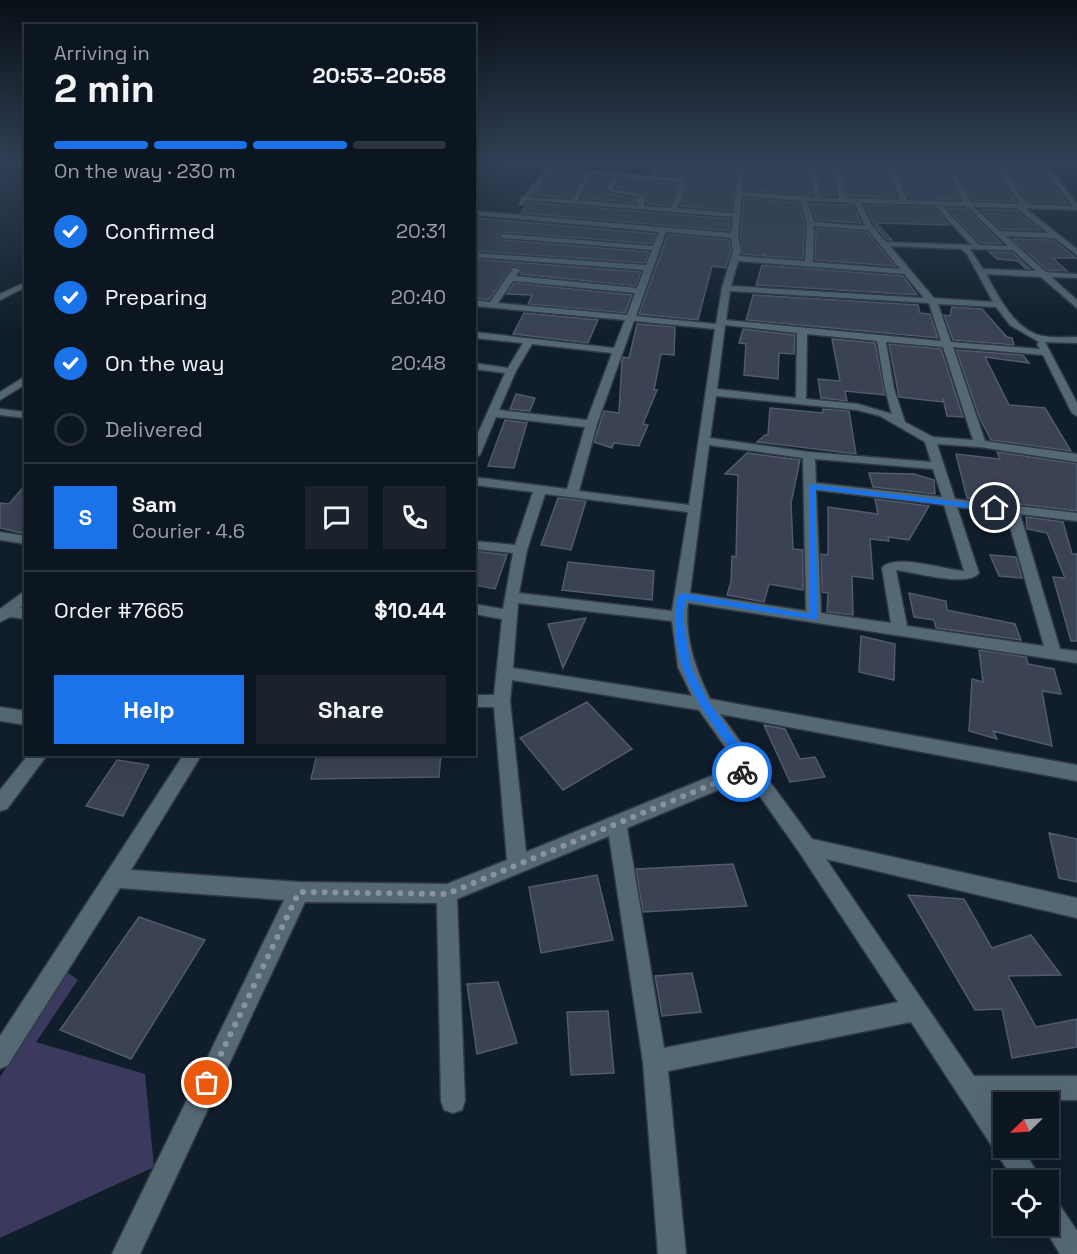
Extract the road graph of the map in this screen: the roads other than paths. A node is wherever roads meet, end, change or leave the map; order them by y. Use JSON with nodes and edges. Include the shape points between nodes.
{"nodes":[{"id":1,"x":502,"y":220,"type":"edge"},
{"id":2,"x":736,"y":220,"type":"edge"},
{"id":3,"x":810,"y":220,"type":"edge"},
{"id":4,"x":866,"y":220,"type":"edge"},
{"id":5,"x":951,"y":220,"type":"edge"},
{"id":6,"x":985,"y":220,"type":"edge"},
{"id":7,"x":1036,"y":220,"type":"edge"},
{"id":8,"x":512,"y":222,"type":"junction"},
{"id":9,"x":811,"y":224,"type":"junction"},
{"id":10,"x":870,"y":228,"type":"junction"},
{"id":11,"x":663,"y":230,"type":"junction"},
{"id":12,"x":1000,"y":233,"type":"junction"},
{"id":13,"x":504,"y":236,"type":"junction"},
{"id":14,"x":734,"y":236,"type":"junction"},
{"id":15,"x":1055,"y":236,"type":"junction"},
{"id":16,"x":884,"y":244,"type":"junction"},
{"id":17,"x":656,"y":248,"type":"junction"},
{"id":18,"x":977,"y":248,"type":"junction"},
{"id":19,"x":1016,"y":248,"type":"junction"},
{"id":20,"x":965,"y":249,"type":"junction"},
{"id":21,"x":1077,"y":253,"type":"edge"},
{"id":22,"x":476,"y":255,"type":"edge"},
{"id":23,"x":491,"y":256,"type":"junction"},
{"id":24,"x":521,"y":258,"type":"junction"},
{"id":25,"x":734,"y":258,"type":"junction"},
{"id":26,"x":809,"y":264,"type":"junction"},
{"id":27,"x":648,"y":268,"type":"junction"},
{"id":28,"x":978,"y":271,"type":"junction"},
{"id":29,"x":908,"y":272,"type":"junction"},
{"id":30,"x":1046,"y":275,"type":"junction"},
{"id":31,"x":1077,"y":276,"type":"edge"},
{"id":32,"x":512,"y":278,"type":"junction"},
{"id":33,"x":23,"y":287,"type":"edge"},
{"id":34,"x":726,"y":288,"type":"junction"},
{"id":35,"x":639,"y":291,"type":"junction"},
{"id":36,"x":0,"y":297,"type":"edge"},
{"id":37,"x":476,"y":303,"type":"edge"},
{"id":38,"x":933,"y":303,"type":"junction"},
{"id":39,"x":492,"y":305,"type":"junction"},
{"id":40,"x":999,"y":305,"type":"junction"},
{"id":41,"x":1077,"y":305,"type":"edge"},
{"id":42,"x":628,"y":318,"type":"junction"},
{"id":43,"x":721,"y":324,"type":"junction"},
{"id":44,"x":802,"y":331,"type":"junction"},
{"id":45,"x":476,"y":335,"type":"edge"},
{"id":46,"x":881,"y":339,"type":"junction"},
{"id":47,"x":1039,"y":339,"type":"junction"},
{"id":48,"x":1077,"y":340,"type":"edge"},
{"id":49,"x":529,"y":341,"type":"junction"},
{"id":50,"x":949,"y":344,"type":"junction"},
{"id":51,"x":617,"y":351,"type":"junction"},
{"id":52,"x":1046,"y":352,"type":"junction"},
{"id":53,"x":476,"y":366,"type":"edge"},
{"id":54,"x":511,"y":371,"type":"junction"},
{"id":55,"x":24,"y":381,"type":"edge"},
{"id":56,"x":711,"y":392,"type":"junction"},
{"id":57,"x":0,"y":397,"type":"edge"},
{"id":58,"x":801,"y":401,"type":"junction"},
{"id":59,"x":0,"y":411,"type":"edge"},
{"id":60,"x":493,"y":413,"type":"junction"},
{"id":61,"x":1077,"y":413,"type":"edge"},
{"id":62,"x":24,"y":415,"type":"edge"},
{"id":63,"x":900,"y":422,"type":"junction"},
{"id":64,"x":591,"y":424,"type":"junction"},
{"id":65,"x":930,"y":440,"type":"junction"},
{"id":66,"x":704,"y":441,"type":"junction"},
{"id":67,"x":980,"y":444,"type":"junction"},
{"id":68,"x":476,"y":451,"type":"edge"},
{"id":69,"x":809,"y":455,"type":"junction"},
{"id":70,"x":1077,"y":458,"type":"edge"},
{"id":71,"x":939,"y":466,"type":"junction"},
{"id":72,"x":476,"y":481,"type":"edge"},
{"id":73,"x":811,"y":486,"type":"junction"},
{"id":74,"x":540,"y":489,"type":"junction"},
{"id":75,"x":572,"y":494,"type":"junction"},
{"id":76,"x":952,"y":503,"type":"junction"},
{"id":77,"x":694,"y":509,"type":"junction"},
{"id":78,"x":1012,"y":510,"type":"junction"},
{"id":79,"x":1077,"y":517,"type":"edge"},
{"id":80,"x":0,"y":536,"type":"edge"},
{"id":81,"x":24,"y":540,"type":"edge"},
{"id":82,"x":476,"y":545,"type":"edge"},
{"id":83,"x":520,"y":550,"type":"junction"},
{"id":84,"x":24,"y":597,"type":"edge"},
{"id":85,"x":511,"y":597,"type":"junction"},
{"id":86,"x":682,"y":597,"type":"junction"},
{"id":87,"x":476,"y":609,"type":"edge"},
{"id":88,"x":4,"y":614,"type":"edge"},
{"id":89,"x":24,"y":614,"type":"edge"},
{"id":90,"x":510,"y":615,"type":"junction"},
{"id":91,"x":679,"y":617,"type":"junction"},
{"id":92,"x":814,"y":618,"type":"junction"},
{"id":93,"x":900,"y":631,"type":"junction"},
{"id":94,"x":1054,"y":653,"type":"junction"},
{"id":95,"x":1077,"y":657,"type":"edge"},
{"id":96,"x":505,"y":673,"type":"junction"},
{"id":97,"x":476,"y":701,"type":"edge"},
{"id":98,"x":502,"y":701,"type":"junction"},
{"id":99,"x":705,"y":704,"type":"junction"},
{"id":100,"x":0,"y":714,"type":"edge"},
{"id":101,"x":24,"y":718,"type":"edge"},
{"id":102,"x":38,"y":756,"type":"edge"},
{"id":103,"x":194,"y":756,"type":"edge"},
{"id":104,"x":751,"y":768,"type":"junction"},
{"id":105,"x":1077,"y":773,"type":"edge"},
{"id":106,"x":0,"y":803,"type":"edge"},
{"id":107,"x":617,"y":824,"type":"junction"},
{"id":108,"x":806,"y":846,"type":"junction"},
{"id":109,"x":517,"y":865,"type":"junction"},
{"id":110,"x":115,"y":878,"type":"junction"},
{"id":111,"x":299,"y":892,"type":"junction"},
{"id":112,"x":447,"y":894,"type":"junction"},
{"id":113,"x":1077,"y":908,"type":"edge"},
{"id":114,"x":916,"y":1011,"type":"junction"},
{"id":115,"x":0,"y":1058,"type":"edge"},
{"id":116,"x":655,"y":1062,"type":"junction"},
{"id":117,"x":968,"y":1088,"type":"junction"},
{"id":118,"x":1077,"y":1088,"type":"edge"},
{"id":119,"x":453,"y":1101,"type":"dead end"},
{"id":120,"x":993,"y":1126,"type":"edge"},
{"id":121,"x":1059,"y":1227,"type":"edge"},
{"id":122,"x":126,"y":1254,"type":"edge"},
{"id":123,"x":672,"y":1254,"type":"edge"},
{"id":124,"x":1076,"y":1254,"type":"edge"}],
"edges":[{"from":1,"to":8,"type":"street"},
{"from":2,"to":14,"type":"street"},
{"from":3,"to":9,"type":"street"},
{"from":4,"to":10,"type":"street"},
{"from":5,"to":18,"type":"street"},
{"from":6,"to":12,"type":"street"},
{"from":7,"to":15,"type":"street"},
{"from":8,"to":11,"type":"street"},
{"from":8,"to":13,"type":"street"},
{"from":9,"to":10,"type":"street"},
{"from":9,"to":26,"type":"street"},
{"from":10,"to":16,"type":"street"},
{"from":11,"to":14,"type":"street"},
{"from":11,"to":17,"type":"street"},
{"from":12,"to":15,"type":"street"},
{"from":12,"to":19,"type":"street"},
{"from":13,"to":17,"type":"street"},
{"from":13,"to":23,"type":"street"},
{"from":14,"to":25,"type":"street"},
{"from":15,"to":21,"type":"street"},
{"from":16,"to":20,"type":"street"},
{"from":16,"to":29,"type":"street"},
{"from":17,"to":27,"type":"street"},
{"from":18,"to":19,"type":"street"},
{"from":18,"to":20,"type":"street"},
{"from":19,"to":30,"type":"street"},
{"from":20,"to":28,"type":"street"},
{"from":22,"to":23,"type":"street"},
{"from":23,"to":24,"type":"street"},
{"from":24,"to":27,"type":"street"},
{"from":24,"to":32,"type":"street"},
{"from":25,"to":26,"type":"street"},
{"from":25,"to":34,"type":"street"},
{"from":26,"to":29,"type":"street"},
{"from":27,"to":35,"type":"street"},
{"from":28,"to":30,"type":"street"},
{"from":28,"to":40,"type":"street"},
{"from":29,"to":38,"type":"street"},
{"from":30,"to":31,"type":"street"},
{"from":30,"to":41,"type":"street"},
{"from":32,"to":35,"type":"street"},
{"from":32,"to":39,"type":"street"},
{"from":33,"to":36,"type":"street"},
{"from":34,"to":38,"type":"street"},
{"from":34,"to":43,"type":"street"},
{"from":35,"to":42,"type":"street"},
{"from":37,"to":39,"type":"street"},
{"from":38,"to":40,"type":"street"},
{"from":38,"to":50,"type":"street"},
{"from":39,"to":42,"type":"street"},
{"from":40,"to":47,"type":"street","via":[[1013,323]]},
{"from":42,"to":43,"type":"street"},
{"from":42,"to":51,"type":"street"},
{"from":43,"to":44,"type":"street"},
{"from":43,"to":56,"type":"street"},
{"from":44,"to":46,"type":"street"},
{"from":44,"to":58,"type":"street"},
{"from":45,"to":49,"type":"street"},
{"from":46,"to":50,"type":"street"},
{"from":46,"to":63,"type":"street","via":[[889,389]]},
{"from":47,"to":48,"type":"street"},
{"from":47,"to":52,"type":"street"},
{"from":49,"to":51,"type":"street"},
{"from":49,"to":54,"type":"street"},
{"from":50,"to":52,"type":"street"},
{"from":50,"to":67,"type":"street"},
{"from":51,"to":64,"type":"street"},
{"from":52,"to":61,"type":"street"},
{"from":53,"to":54,"type":"street"},
{"from":54,"to":60,"type":"street"},
{"from":55,"to":57,"type":"street"},
{"from":56,"to":58,"type":"street"},
{"from":56,"to":66,"type":"street"},
{"from":58,"to":63,"type":"street","via":[[858,406]]},
{"from":59,"to":62,"type":"street"},
{"from":60,"to":64,"type":"street"},
{"from":60,"to":68,"type":"street"},
{"from":63,"to":65,"type":"street"},
{"from":64,"to":75,"type":"street"},
{"from":65,"to":67,"type":"street"},
{"from":65,"to":71,"type":"street"},
{"from":66,"to":69,"type":"street"},
{"from":66,"to":77,"type":"street"},
{"from":67,"to":70,"type":"street"},
{"from":69,"to":71,"type":"street"},
{"from":69,"to":73,"type":"street"},
{"from":71,"to":76,"type":"street"},
{"from":72,"to":74,"type":"street"},
{"from":73,"to":76,"type":"street"},
{"from":73,"to":92,"type":"street"},
{"from":74,"to":75,"type":"street"},
{"from":74,"to":83,"type":"street"},
{"from":75,"to":77,"type":"street"},
{"from":76,"to":78,"type":"street"},
{"from":76,"to":93,"type":"street","via":[[972,573],[965,576],[895,565],[889,568]]},
{"from":77,"to":86,"type":"street"},
{"from":78,"to":79,"type":"street"},
{"from":78,"to":94,"type":"street"},
{"from":80,"to":81,"type":"street"},
{"from":82,"to":83,"type":"street"},
{"from":83,"to":85,"type":"street"},
{"from":84,"to":88,"type":"street"},
{"from":85,"to":90,"type":"street"},
{"from":85,"to":91,"type":"street"},
{"from":86,"to":91,"type":"street"},
{"from":86,"to":92,"type":"street"},
{"from":87,"to":90,"type":"street"},
{"from":88,"to":89,"type":"street"},
{"from":90,"to":96,"type":"street"},
{"from":91,"to":99,"type":"street","via":[[686,667]]},
{"from":92,"to":93,"type":"street"},
{"from":93,"to":94,"type":"street"},
{"from":94,"to":95,"type":"street"},
{"from":96,"to":98,"type":"street"},
{"from":96,"to":99,"type":"street"},
{"from":97,"to":98,"type":"street"},
{"from":98,"to":109,"type":"street"},
{"from":99,"to":104,"type":"street"},
{"from":99,"to":105,"type":"street"},
{"from":100,"to":101,"type":"street"},
{"from":102,"to":106,"type":"street"},
{"from":103,"to":110,"type":"street"},
{"from":104,"to":107,"type":"street"},
{"from":104,"to":108,"type":"street"},
{"from":107,"to":109,"type":"street"},
{"from":107,"to":116,"type":"street"},
{"from":108,"to":113,"type":"street"},
{"from":108,"to":114,"type":"street"},
{"from":109,"to":112,"type":"street"},
{"from":110,"to":111,"type":"street"},
{"from":110,"to":115,"type":"street"},
{"from":111,"to":112,"type":"street"},
{"from":111,"to":122,"type":"street"},
{"from":112,"to":119,"type":"street"},
{"from":114,"to":116,"type":"street"},
{"from":114,"to":117,"type":"street"},
{"from":116,"to":123,"type":"street"},
{"from":117,"to":118,"type":"street"},
{"from":117,"to":120,"type":"street"},
{"from":121,"to":124,"type":"street"}]}
